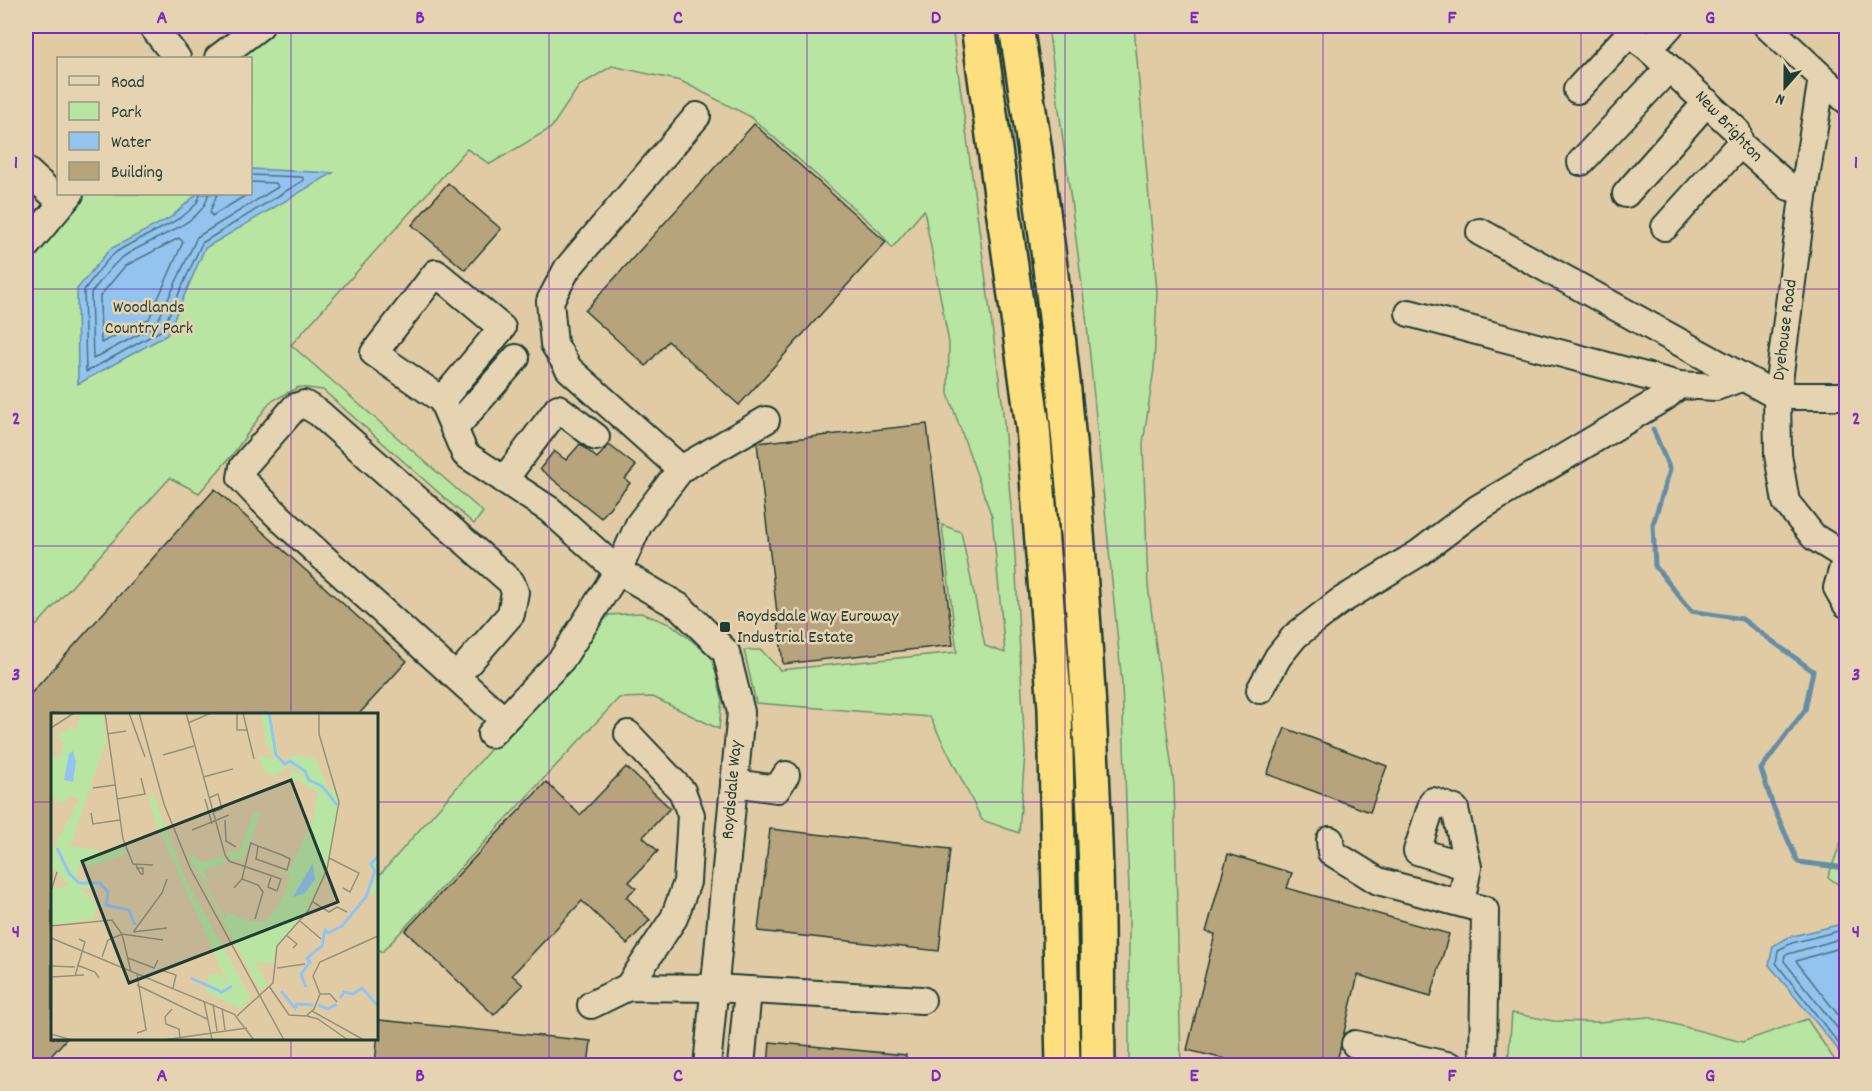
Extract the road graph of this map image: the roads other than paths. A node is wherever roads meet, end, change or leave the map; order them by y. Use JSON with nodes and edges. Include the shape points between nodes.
{"nodes":[{"id":1,"x":154,"y":26,"type":"edge"},
{"id":2,"x":260,"y":26,"type":"edge"},
{"id":3,"x":978,"y":26,"type":"edge"},
{"id":4,"x":1016,"y":26,"type":"edge"},
{"id":5,"x":1670,"y":26,"type":"edge"},
{"id":6,"x":1780,"y":31,"type":"edge"},
{"id":7,"x":1649,"y":49,"type":"junction"},
{"id":8,"x":176,"y":57,"type":"edge"},
{"id":9,"x":219,"y":57,"type":"edge"},
{"id":10,"x":1669,"y":68,"type":"junction"},
{"id":11,"x":1822,"y":78,"type":"junction"},
{"id":12,"x":1577,"y":90,"type":"dead end"},
{"id":13,"x":1846,"y":100,"type":"edge"},
{"id":14,"x":1707,"y":102,"type":"junction"},
{"id":15,"x":697,"y":116,"type":"dead end"},
{"id":16,"x":1740,"y":144,"type":"junction"},
{"id":17,"x":1581,"y":162,"type":"dead end"},
{"id":18,"x":26,"y":170,"type":"edge"},
{"id":19,"x":1804,"y":190,"type":"junction"},
{"id":20,"x":57,"y":192,"type":"edge"},
{"id":21,"x":1626,"y":194,"type":"dead end"},
{"id":22,"x":66,"y":198,"type":"edge"},
{"id":23,"x":1665,"y":227,"type":"dead end"},
{"id":24,"x":1480,"y":232,"type":"dead end"},
{"id":25,"x":26,"y":246,"type":"edge"},
{"id":26,"x":1409,"y":313,"type":"dead end"},
{"id":27,"x":516,"y":358,"type":"dead end"},
{"id":28,"x":1741,"y":378,"type":"junction"},
{"id":29,"x":1679,"y":385,"type":"junction"},
{"id":30,"x":1777,"y":396,"type":"junction"},
{"id":31,"x":1846,"y":396,"type":"edge"},
{"id":32,"x":442,"y":400,"type":"junction"},
{"id":33,"x":762,"y":423,"type":"dead end"},
{"id":34,"x":454,"y":429,"type":"junction"},
{"id":35,"x":596,"y":437,"type":"dead end"},
{"id":36,"x":681,"y":469,"type":"junction"},
{"id":37,"x":504,"y":480,"type":"junction"},
{"id":38,"x":1846,"y":557,"type":"edge"},
{"id":39,"x":618,"y":570,"type":"junction"},
{"id":40,"x":1846,"y":604,"type":"edge"},
{"id":41,"x":456,"y":677,"type":"junction"},
{"id":42,"x":1260,"y":690,"type":"dead end"},
{"id":43,"x":628,"y":734,"type":"dead end"},
{"id":44,"x":786,"y":775,"type":"dead end"},
{"id":45,"x":734,"y":783,"type":"junction"},
{"id":46,"x":1330,"y":840,"type":"dead end"},
{"id":47,"x":1468,"y":867,"type":"dead end"},
{"id":48,"x":1461,"y":903,"type":"junction"},
{"id":49,"x":628,"y":987,"type":"junction"},
{"id":50,"x":715,"y":988,"type":"junction"},
{"id":51,"x":748,"y":990,"type":"junction"},
{"id":52,"x":922,"y":1000,"type":"dead end"},
{"id":53,"x":591,"y":1005,"type":"dead end"},
{"id":54,"x":1355,"y":1044,"type":"dead end"},
{"id":55,"x":1482,"y":1062,"type":"edge"},
{"id":56,"x":707,"y":1065,"type":"edge"},
{"id":57,"x":741,"y":1065,"type":"edge"},
{"id":58,"x":1063,"y":1065,"type":"edge"},
{"id":59,"x":1098,"y":1065,"type":"edge"},
{"id":60,"x":1451,"y":1065,"type":"edge"}],
"edges":[{"from":1,"to":8,"type":"street"},
{"from":2,"to":9,"type":"street"},
{"from":3,"to":58,"type":"highway","via":[[1033,428],[1055,708]]},
{"from":4,"to":59,"type":"highway","via":[[1060,348],[1088,684],[1096,873]]},
{"from":5,"to":7,"type":"street"},
{"from":6,"to":11,"type":"street"},
{"from":7,"to":10,"type":"street","name":"New Brighton"},
{"from":7,"to":12,"type":"street","name":"New Brighton","via":[[1629,33]]},
{"from":10,"to":14,"type":"street","name":"New Brighton"},
{"from":10,"to":17,"type":"street"},
{"from":11,"to":13,"type":"street"},
{"from":11,"to":19,"type":"street","name":"Dyehouse Road"},
{"from":14,"to":16,"type":"street","name":"New Brighton","via":[[1737,131]]},
{"from":14,"to":21,"type":"street"},
{"from":15,"to":36,"type":"street","via":[[567,269],[550,302],[554,344],[569,369]]},
{"from":16,"to":19,"type":"street","name":"New Brighton","via":[[1789,187]]},
{"from":16,"to":23,"type":"street"},
{"from":18,"to":20,"type":"street"},
{"from":19,"to":30,"type":"street","name":"Dyehouse Road"},
{"from":22,"to":25,"type":"street"},
{"from":24,"to":28,"type":"street"},
{"from":26,"to":29,"type":"street"},
{"from":27,"to":34,"type":"street"},
{"from":28,"to":29,"type":"street","via":[[1716,387]]},
{"from":28,"to":30,"type":"street"},
{"from":29,"to":42,"type":"street","via":[[1665,398],[1477,509],[1419,553],[1339,602],[1295,636]]},
{"from":30,"to":31,"type":"street"},
{"from":30,"to":38,"type":"street","name":"Dyehouse Road","via":[[1778,455],[1786,502],[1814,537]]},
{"from":32,"to":32,"type":"street","via":[[374,353],[436,273],[502,328]]},
{"from":32,"to":34,"type":"street","name":"Roydsdale Way"},
{"from":33,"to":36,"type":"street"},
{"from":34,"to":37,"type":"street","name":"Roydsdale Way","via":[[465,454]]},
{"from":35,"to":37,"type":"street","via":[[558,408]]},
{"from":36,"to":39,"type":"street","via":[[639,525]]},
{"from":37,"to":39,"type":"street","name":"Roydsdale Way","via":[[550,510]]},
{"from":38,"to":40,"type":"street","name":"Dyehouse Road","via":[[1837,588]]},
{"from":39,"to":41,"type":"street","via":[[562,660],[497,727]]},
{"from":39,"to":45,"type":"street","name":"Roydsdale Way","via":[[680,607],[726,652],[741,712]]},
{"from":41,"to":41,"type":"street","via":[[269,508],[242,478],[243,467],[295,407],[304,404],[319,413],[510,582],[515,592],[511,614]]},
{"from":43,"to":49,"type":"street","via":[[682,790],[691,815],[687,882],[674,918]]},
{"from":44,"to":45,"type":"street","via":[[777,789]]},
{"from":45,"to":50,"type":"street","name":"Roydsdale Way"},
{"from":46,"to":48,"type":"street","via":[[1331,852],[1378,881]]},
{"from":47,"to":48,"type":"street"},
{"from":48,"to":55,"type":"street","via":[[1485,910]]},
{"from":49,"to":50,"type":"street"},
{"from":49,"to":53,"type":"street"},
{"from":50,"to":51,"type":"street"},
{"from":50,"to":56,"type":"street","name":"Roydsdale Way"},
{"from":51,"to":52,"type":"street"},
{"from":51,"to":57,"type":"street"},
{"from":54,"to":60,"type":"street"}]}
